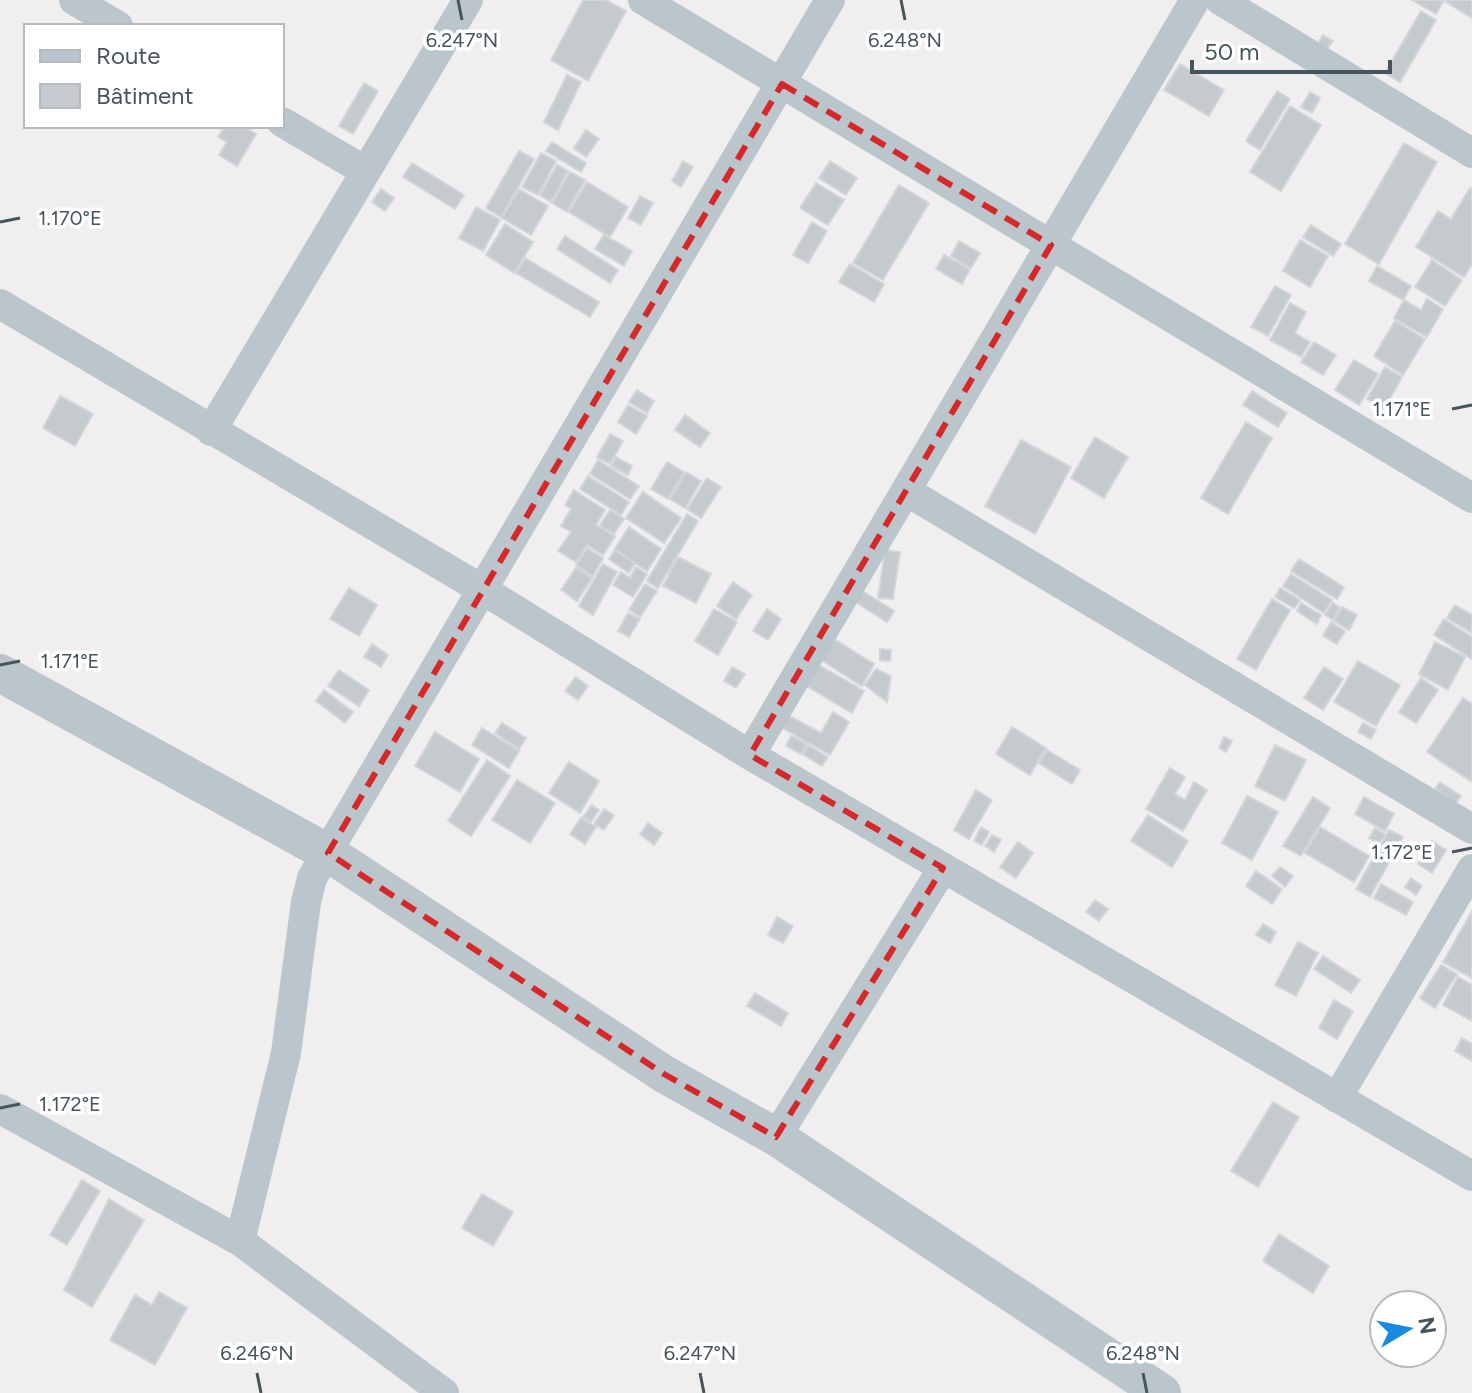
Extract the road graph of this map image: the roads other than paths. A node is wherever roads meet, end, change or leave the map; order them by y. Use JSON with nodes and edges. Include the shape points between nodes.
{"nodes":[{"id":1,"x":74,"y":0,"type":"edge"},
{"id":2,"x":468,"y":0,"type":"edge"},
{"id":3,"x":643,"y":0,"type":"edge"},
{"id":4,"x":830,"y":0,"type":"edge"},
{"id":5,"x":1195,"y":0,"type":"edge"},
{"id":6,"x":1220,"y":0,"type":"edge"},
{"id":7,"x":115,"y":24,"type":"edge"},
{"id":8,"x":782,"y":84,"type":"junction"},
{"id":9,"x":284,"y":123,"type":"edge"},
{"id":10,"x":1472,"y":153,"type":"edge"},
{"id":11,"x":365,"y":171,"type":"junction"},
{"id":12,"x":1051,"y":245,"type":"junction"},
{"id":13,"x":0,"y":304,"type":"edge"},
{"id":14,"x":211,"y":431,"type":"junction"},
{"id":15,"x":906,"y":491,"type":"junction"},
{"id":16,"x":1472,"y":498,"type":"edge"},
{"id":17,"x":483,"y":590,"type":"junction"},
{"id":18,"x":0,"y":673,"type":"edge"},
{"id":19,"x":750,"y":755,"type":"junction"},
{"id":20,"x":1472,"y":829,"type":"edge"},
{"id":21,"x":328,"y":853,"type":"junction"},
{"id":22,"x":943,"y":868,"type":"junction"},
{"id":23,"x":1472,"y":869,"type":"edge"},
{"id":24,"x":1337,"y":1098,"type":"junction"},
{"id":25,"x":0,"y":1109,"type":"edge"},
{"id":26,"x":776,"y":1137,"type":"junction"},
{"id":27,"x":1472,"y":1176,"type":"edge"},
{"id":28,"x":240,"y":1241,"type":"junction"},
{"id":29,"x":444,"y":1393,"type":"edge"},
{"id":30,"x":1162,"y":1393,"type":"edge"}],
"edges":[{"from":1,"to":7,"type":"street"},
{"from":2,"to":11,"type":"street"},
{"from":3,"to":8,"type":"street"},
{"from":4,"to":8,"type":"street"},
{"from":5,"to":12,"type":"street"},
{"from":6,"to":10,"type":"street"},
{"from":8,"to":12,"type":"street"},
{"from":8,"to":17,"type":"street"},
{"from":9,"to":11,"type":"street"},
{"from":11,"to":14,"type":"street"},
{"from":12,"to":15,"type":"street"},
{"from":12,"to":16,"type":"street"},
{"from":13,"to":14,"type":"street"},
{"from":14,"to":17,"type":"street"},
{"from":15,"to":19,"type":"street"},
{"from":15,"to":20,"type":"street"},
{"from":17,"to":19,"type":"street"},
{"from":17,"to":21,"type":"street"},
{"from":18,"to":21,"type":"street"},
{"from":19,"to":22,"type":"street"},
{"from":21,"to":26,"type":"street","via":[[664,1074]]},
{"from":21,"to":28,"type":"street","via":[[312,878],[306,902],[286,1053]]},
{"from":22,"to":24,"type":"street"},
{"from":22,"to":26,"type":"street"},
{"from":23,"to":24,"type":"street"},
{"from":24,"to":27,"type":"street"},
{"from":25,"to":28,"type":"street"},
{"from":26,"to":30,"type":"street"},
{"from":28,"to":29,"type":"street"}]}
